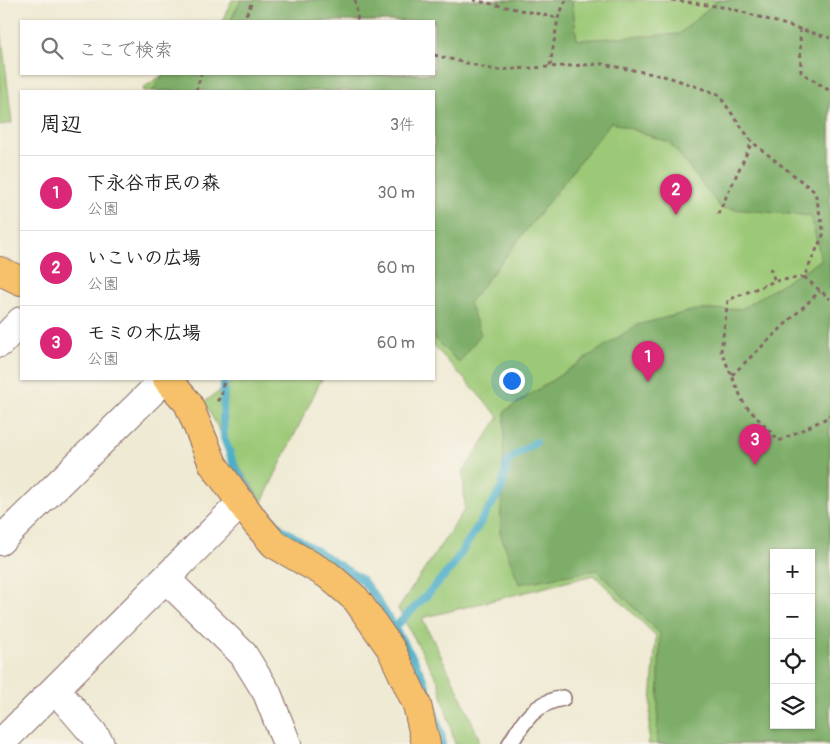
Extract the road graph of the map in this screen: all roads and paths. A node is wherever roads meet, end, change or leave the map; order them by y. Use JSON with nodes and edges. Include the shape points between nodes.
{"nodes":[{"id":1,"x":252,"y":0,"type":"edge"},
{"id":2,"x":355,"y":0,"type":"edge"},
{"id":3,"x":473,"y":0,"type":"edge"},
{"id":4,"x":566,"y":0,"type":"edge"},
{"id":5,"x":672,"y":0,"type":"edge"},
{"id":6,"x":558,"y":18,"type":"junction"},
{"id":7,"x":242,"y":20,"type":"edge"},
{"id":8,"x":358,"y":20,"type":"edge"},
{"id":9,"x":800,"y":29,"type":"junction"},
{"id":10,"x":830,"y":38,"type":"edge"},
{"id":11,"x":435,"y":55,"type":"edge"},
{"id":12,"x":550,"y":66,"type":"junction"},
{"id":13,"x":201,"y":75,"type":"edge"},
{"id":14,"x":196,"y":90,"type":"edge"},
{"id":15,"x":830,"y":91,"type":"edge"},
{"id":16,"x":752,"y":142,"type":"junction"},
{"id":17,"x":718,"y":214,"type":"dead end"},
{"id":18,"x":770,"y":268,"type":"dead end"},
{"id":19,"x":0,"y":271,"type":"edge"},
{"id":20,"x":804,"y":277,"type":"junction"},
{"id":21,"x":20,"y":281,"type":"edge"},
{"id":22,"x":775,"y":281,"type":"junction"},
{"id":23,"x":820,"y":291,"type":"junction"},
{"id":24,"x":830,"y":299,"type":"edge"},
{"id":25,"x":20,"y":322,"type":"edge"},
{"id":26,"x":0,"y":343,"type":"edge"},
{"id":27,"x":732,"y":376,"type":"junction"},
{"id":28,"x":165,"y":380,"type":"edge"},
{"id":29,"x":167,"y":380,"type":"edge"},
{"id":30,"x":830,"y":414,"type":"edge"},
{"id":31,"x":240,"y":504,"type":"junction"},
{"id":32,"x":0,"y":541,"type":"edge"},
{"id":33,"x":166,"y":579,"type":"junction"},
{"id":34,"x":55,"y":689,"type":"junction"},
{"id":35,"x":563,"y":698,"type":"dead end"},
{"id":36,"x":0,"y":744,"type":"edge"},
{"id":37,"x":100,"y":744,"type":"edge"},
{"id":38,"x":286,"y":744,"type":"edge"},
{"id":39,"x":426,"y":744,"type":"edge"},
{"id":40,"x":510,"y":744,"type":"edge"}],
"edges":[{"from":1,"to":7,"type":"path","via":[[250,10]]},
{"from":2,"to":8,"type":"path"},
{"from":3,"to":6,"type":"path"},
{"from":4,"to":6,"type":"path"},
{"from":5,"to":9,"type":"path","via":[[729,8]]},
{"from":6,"to":12,"type":"path"},
{"from":9,"to":10,"type":"path"},
{"from":9,"to":15,"type":"path","via":[[801,72]]},
{"from":11,"to":12,"type":"path","via":[[495,70]]},
{"from":12,"to":16,"type":"path","via":[[602,64],[668,77],[718,94]]},
{"from":13,"to":14,"type":"path"},
{"from":16,"to":17,"type":"path"},
{"from":16,"to":20,"type":"path","via":[[815,192],[824,233]]},
{"from":18,"to":22,"type":"path"},
{"from":19,"to":21,"type":"main road"},
{"from":20,"to":22,"type":"path"},
{"from":20,"to":23,"type":"path"},
{"from":22,"to":27,"type":"path","via":[[728,300],[721,351]]},
{"from":23,"to":24,"type":"path"},
{"from":23,"to":27,"type":"path"},
{"from":25,"to":26,"type":"street"},
{"from":27,"to":30,"type":"path","via":[[744,404],[779,441]]},
{"from":28,"to":32,"type":"street"},
{"from":29,"to":31,"type":"main road","via":[[188,403],[213,464]]},
{"from":31,"to":33,"type":"street"},
{"from":31,"to":39,"type":"main road","via":[[274,544],[328,576],[356,599],[394,657],[417,705]]},
{"from":33,"to":34,"type":"street"},
{"from":33,"to":38,"type":"street","via":[[243,654],[268,693]]},
{"from":34,"to":36,"type":"street"},
{"from":34,"to":37,"type":"street"},
{"from":35,"to":40,"type":"lane","via":[[549,700],[533,710]]}]}
